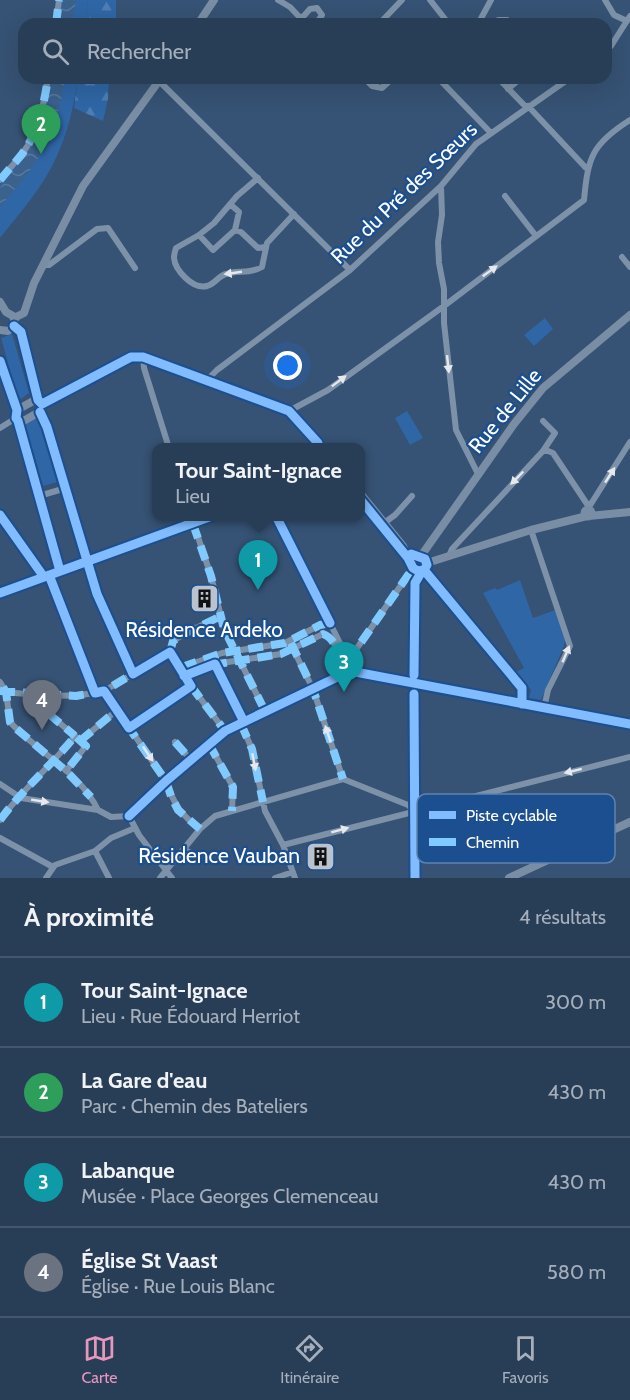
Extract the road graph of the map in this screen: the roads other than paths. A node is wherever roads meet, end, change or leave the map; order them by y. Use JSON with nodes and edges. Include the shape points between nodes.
{"nodes":[{"id":1,"x":59,"y":0,"type":"edge"},
{"id":2,"x":214,"y":0,"type":"edge"},
{"id":3,"x":278,"y":0,"type":"edge"},
{"id":4,"x":402,"y":0,"type":"edge"},
{"id":5,"x":430,"y":0,"type":"edge"},
{"id":6,"x":491,"y":0,"type":"edge"},
{"id":7,"x":605,"y":0,"type":"edge"},
{"id":8,"x":57,"y":18,"type":"edge"},
{"id":9,"x":202,"y":18,"type":"edge"},
{"id":10,"x":301,"y":18,"type":"edge"},
{"id":11,"x":306,"y":18,"type":"edge"},
{"id":12,"x":320,"y":18,"type":"edge"},
{"id":13,"x":385,"y":18,"type":"edge"},
{"id":14,"x":444,"y":18,"type":"edge"},
{"id":15,"x":481,"y":18,"type":"edge"},
{"id":16,"x":628,"y":19,"type":"edge"},
{"id":17,"x":612,"y":42,"type":"edge"},
{"id":18,"x":47,"y":84,"type":"edge"},
{"id":19,"x":156,"y":84,"type":"edge"},
{"id":20,"x":165,"y":84,"type":"edge"},
{"id":21,"x":370,"y":84,"type":"edge"},
{"id":22,"x":386,"y":84,"type":"edge"},
{"id":23,"x":444,"y":84,"type":"edge"},
{"id":24,"x":503,"y":84,"type":"edge"},
{"id":25,"x":514,"y":84,"type":"edge"},
{"id":26,"x":561,"y":84,"type":"edge"},
{"id":27,"x":508,"y":89,"type":"junction"},
{"id":28,"x":527,"y":107,"type":"junction"},
{"id":29,"x":630,"y":120,"type":"edge"},
{"id":30,"x":490,"y":132,"type":"junction"},
{"id":31,"x":586,"y":168,"type":"junction"},
{"id":32,"x":258,"y":178,"type":"junction"},
{"id":33,"x":0,"y":180,"type":"edge"},
{"id":34,"x":441,"y":186,"type":"junction"},
{"id":35,"x":505,"y":195,"type":"dead end"},
{"id":36,"x":230,"y":204,"type":"junction"},
{"id":37,"x":294,"y":214,"type":"junction"},
{"id":38,"x":235,"y":230,"type":"junction"},
{"id":39,"x":199,"y":235,"type":"junction"},
{"id":40,"x":536,"y":236,"type":"junction"},
{"id":41,"x":265,"y":248,"type":"junction"},
{"id":42,"x":622,"y":257,"type":"dead end"},
{"id":43,"x":43,"y":265,"type":"junction"},
{"id":44,"x":630,"y":267,"type":"edge"},
{"id":45,"x":135,"y":268,"type":"dead end"},
{"id":46,"x":350,"y":270,"type":"junction"},
{"id":47,"x":0,"y":302,"type":"edge"},
{"id":48,"x":444,"y":306,"type":"junction"},
{"id":49,"x":3,"y":313,"type":"edge"},
{"id":50,"x":24,"y":313,"type":"junction"},
{"id":51,"x":630,"y":315,"type":"edge"},
{"id":52,"x":16,"y":325,"type":"junction"},
{"id":53,"x":0,"y":330,"type":"edge"},
{"id":54,"x":142,"y":357,"type":"junction"},
{"id":55,"x":0,"y":360,"type":"edge"},
{"id":56,"x":211,"y":381,"type":"junction"},
{"id":57,"x":40,"y":405,"type":"junction"},
{"id":58,"x":289,"y":411,"type":"junction"},
{"id":59,"x":17,"y":417,"type":"junction"},
{"id":60,"x":543,"y":421,"type":"dead end"},
{"id":61,"x":0,"y":428,"type":"edge"},
{"id":62,"x":630,"y":442,"type":"edge"},
{"id":63,"x":168,"y":443,"type":"edge"},
{"id":64,"x":318,"y":443,"type":"edge"},
{"id":65,"x":543,"y":452,"type":"junction"},
{"id":66,"x":478,"y":474,"type":"junction"},
{"id":67,"x":66,"y":488,"type":"junction"},
{"id":68,"x":39,"y":496,"type":"junction"},
{"id":69,"x":412,"y":496,"type":"dead end"},
{"id":70,"x":365,"y":499,"type":"edge"},
{"id":71,"x":588,"y":512,"type":"junction"},
{"id":72,"x":630,"y":512,"type":"edge"},
{"id":73,"x":0,"y":515,"type":"edge"},
{"id":74,"x":189,"y":521,"type":"edge"},
{"id":75,"x":192,"y":521,"type":"edge"},
{"id":76,"x":278,"y":521,"type":"edge"},
{"id":77,"x":384,"y":523,"type":"junction"},
{"id":78,"x":531,"y":530,"type":"junction"},
{"id":79,"x":449,"y":556,"type":"junction"},
{"id":80,"x":87,"y":561,"type":"junction"},
{"id":81,"x":421,"y":563,"type":"junction"},
{"id":82,"x":60,"y":571,"type":"junction"},
{"id":83,"x":46,"y":576,"type":"junction"},
{"id":84,"x":0,"y":593,"type":"edge"},
{"id":85,"x":221,"y":616,"type":"junction"},
{"id":86,"x":327,"y":624,"type":"junction"},
{"id":87,"x":290,"y":641,"type":"junction"},
{"id":88,"x":274,"y":646,"type":"junction"},
{"id":89,"x":294,"y":649,"type":"junction"},
{"id":90,"x":235,"y":651,"type":"junction"},
{"id":91,"x":170,"y":652,"type":"junction"},
{"id":92,"x":275,"y":656,"type":"junction"},
{"id":93,"x":239,"y":660,"type":"junction"},
{"id":94,"x":344,"y":661,"type":"junction"},
{"id":95,"x":215,"y":664,"type":"junction"},
{"id":96,"x":180,"y":668,"type":"junction"},
{"id":97,"x":350,"y":671,"type":"junction"},
{"id":98,"x":133,"y":674,"type":"junction"},
{"id":99,"x":342,"y":674,"type":"junction"},
{"id":100,"x":184,"y":676,"type":"junction"},
{"id":101,"x":0,"y":682,"type":"edge"},
{"id":102,"x":415,"y":684,"type":"junction"},
{"id":103,"x":191,"y":686,"type":"junction"},
{"id":104,"x":313,"y":689,"type":"junction"},
{"id":105,"x":104,"y":691,"type":"junction"},
{"id":106,"x":3,"y":692,"type":"edge"},
{"id":107,"x":95,"y":693,"type":"junction"},
{"id":108,"x":41,"y":694,"type":"junction"},
{"id":109,"x":522,"y":704,"type":"junction"},
{"id":110,"x":544,"y":708,"type":"junction"},
{"id":111,"x":117,"y":710,"type":"junction"},
{"id":112,"x":265,"y":711,"type":"junction"},
{"id":113,"x":242,"y":723,"type":"junction"},
{"id":114,"x":630,"y":724,"type":"edge"},
{"id":115,"x":129,"y":728,"type":"junction"},
{"id":116,"x":225,"y":731,"type":"junction"},
{"id":117,"x":77,"y":739,"type":"junction"},
{"id":118,"x":175,"y":742,"type":"dead end"},
{"id":119,"x":209,"y":744,"type":"junction"},
{"id":120,"x":630,"y":757,"type":"edge"},
{"id":121,"x":190,"y":760,"type":"junction"},
{"id":122,"x":55,"y":761,"type":"junction"},
{"id":123,"x":66,"y":771,"type":"junction"},
{"id":124,"x":343,"y":779,"type":"junction"},
{"id":125,"x":166,"y":781,"type":"junction"},
{"id":126,"x":0,"y":784,"type":"edge"},
{"id":127,"x":233,"y":787,"type":"junction"},
{"id":128,"x":243,"y":787,"type":"dead end"},
{"id":129,"x":482,"y":794,"type":"edge"},
{"id":130,"x":18,"y":796,"type":"junction"},
{"id":131,"x":263,"y":802,"type":"junction"},
{"id":132,"x":98,"y":810,"type":"junction"},
{"id":133,"x":417,"y":810,"type":"edge"},
{"id":134,"x":232,"y":811,"type":"junction"},
{"id":135,"x":414,"y":811,"type":"junction"},
{"id":136,"x":129,"y":816,"type":"junction"},
{"id":137,"x":0,"y":820,"type":"edge"},
{"id":138,"x":630,"y":822,"type":"edge"},
{"id":139,"x":135,"y":828,"type":"junction"},
{"id":140,"x":200,"y":829,"type":"junction"},
{"id":141,"x":615,"y":829,"type":"edge"},
{"id":142,"x":0,"y":838,"type":"edge"},
{"id":143,"x":284,"y":845,"type":"junction"},
{"id":144,"x":185,"y":850,"type":"junction"},
{"id":145,"x":96,"y":852,"type":"junction"},
{"id":146,"x":199,"y":857,"type":"dead end"},
{"id":147,"x":541,"y":863,"type":"edge"},
{"id":148,"x":53,"y":867,"type":"junction"},
{"id":149,"x":167,"y":870,"type":"junction"},
{"id":150,"x":294,"y":875,"type":"edge"},
{"id":151,"x":46,"y":878,"type":"edge"},
{"id":152,"x":109,"y":878,"type":"edge"},
{"id":153,"x":160,"y":878,"type":"edge"},
{"id":154,"x":172,"y":878,"type":"edge"},
{"id":155,"x":275,"y":878,"type":"edge"},
{"id":156,"x":415,"y":878,"type":"edge"},
{"id":157,"x":509,"y":878,"type":"edge"}],
"edges":[{"from":1,"to":8,"type":"street"},
{"from":2,"to":9,"type":"main road"},
{"from":3,"to":10,"type":"street"},
{"from":4,"to":13,"type":"street"},
{"from":5,"to":14,"type":"street"},
{"from":6,"to":15,"type":"street"},
{"from":7,"to":16,"type":"street","via":[[614,15]]},
{"from":11,"to":12,"type":"street","via":[[310,9],[317,8]]},
{"from":16,"to":17,"type":"street"},
{"from":18,"to":33,"type":"street","via":[[35,132],[23,154]]},
{"from":19,"to":43,"type":"main road","via":[[88,177]]},
{"from":20,"to":32,"type":"street"},
{"from":21,"to":22,"type":"street","via":[[382,88]]},
{"from":23,"to":30,"type":"street"},
{"from":24,"to":27,"type":"street"},
{"from":25,"to":27,"type":"street"},
{"from":26,"to":28,"type":"street","name":"Rue du Pré des Sœurs"},
{"from":27,"to":28,"type":"street"},
{"from":28,"to":30,"type":"street","name":"Rue du Pré des Sœurs"},
{"from":28,"to":31,"type":"street"},
{"from":29,"to":31,"type":"street","via":[[597,148]]},
{"from":30,"to":34,"type":"street","name":"Rue du Pré des Sœurs"},
{"from":31,"to":40,"type":"street","via":[[584,200]]},
{"from":32,"to":36,"type":"street"},
{"from":32,"to":37,"type":"street"},
{"from":34,"to":46,"type":"street","name":"Rue du Pré des Sœurs"},
{"from":34,"to":48,"type":"street","via":[[438,242]]},
{"from":35,"to":40,"type":"street"},
{"from":36,"to":38,"type":"street","via":[[239,212]]},
{"from":36,"to":39,"type":"street"},
{"from":37,"to":41,"type":"street","via":[[272,235]]},
{"from":37,"to":46,"type":"street"},
{"from":38,"to":39,"type":"street","via":[[213,250]]},
{"from":38,"to":41,"type":"street","via":[[258,248]]},
{"from":41,"to":39,"type":"street","one_way":true,"via":[[262,267],[228,273],[205,287],[188,279],[174,258],[176,248]]},
{"from":48,"to":40,"type":"street","one_way":true},
{"from":42,"to":44,"type":"street"},
{"from":43,"to":45,"type":"street","via":[[50,265],[104,227]]},
{"from":43,"to":50,"type":"main road"},
{"from":46,"to":56,"type":"street","name":"Rue du Pré des Sœurs","via":[[217,370]]},
{"from":47,"to":49,"type":"main road"},
{"from":58,"to":48,"type":"street","one_way":true,"via":[[328,390]]},
{"from":48,"to":66,"type":"street","one_way":true,"via":[[456,430]]},
{"from":49,"to":52,"type":"main road"},
{"from":50,"to":52,"type":"main road"},
{"from":50,"to":52,"type":"main road"},
{"from":51,"to":66,"type":"main road","name":"Rue de Lille","via":[[543,388]]},
{"from":52,"to":53,"type":"main road","via":[[8,331]]},
{"from":52,"to":57,"type":"main road"},
{"from":54,"to":56,"type":"main road"},
{"from":54,"to":57,"type":"main road","via":[[131,357]]},
{"from":54,"to":63,"type":"street"},
{"from":55,"to":59,"type":"main road"},
{"from":56,"to":58,"type":"main road"},
{"from":57,"to":59,"type":"main road","via":[[22,422]]},
{"from":57,"to":59,"type":"main road","via":[[35,399]]},
{"from":57,"to":67,"type":"main road"},
{"from":58,"to":64,"type":"main road"},
{"from":59,"to":61,"type":"street"},
{"from":59,"to":68,"type":"main road"},
{"from":60,"to":65,"type":"street","via":[[555,434]]},
{"from":71,"to":62,"type":"street","one_way":true},
{"from":65,"to":71,"type":"street","via":[[553,453],[572,479]]},
{"from":65,"to":79,"type":"street","one_way":true},
{"from":66,"to":81,"type":"main road","name":"Rue de Lille","via":[[427,547]]},
{"from":67,"to":68,"type":"street"},
{"from":67,"to":80,"type":"main road"},
{"from":68,"to":82,"type":"main road"},
{"from":69,"to":77,"type":"street"},
{"from":70,"to":77,"type":"main road"},
{"from":71,"to":72,"type":"main road"},
{"from":71,"to":78,"type":"main road"},
{"from":73,"to":83,"type":"street"},
{"from":74,"to":80,"type":"main road"},
{"from":75,"to":85,"type":"street"},
{"from":76,"to":86,"type":"street"},
{"from":77,"to":81,"type":"main road","via":[[406,552]]},
{"from":78,"to":79,"type":"main road"},
{"from":110,"to":78,"type":"street","one_way":true,"via":[[548,690],[570,646]]},
{"from":79,"to":81,"type":"main road"},
{"from":80,"to":82,"type":"main road"},
{"from":80,"to":98,"type":"street","via":[[97,594]]},
{"from":81,"to":94,"type":"street"},
{"from":81,"to":102,"type":"main road","name":"Rue de Lille","via":[[415,583]]},
{"from":81,"to":109,"type":"street","via":[[522,688]]},
{"from":82,"to":83,"type":"main road"},
{"from":83,"to":84,"type":"main road"},
{"from":83,"to":107,"type":"street"},
{"from":85,"to":90,"type":"street"},
{"from":85,"to":91,"type":"street","via":[[173,641]]},
{"from":86,"to":87,"type":"street"},
{"from":86,"to":94,"type":"street","via":[[345,653]]},
{"from":87,"to":88,"type":"street"},
{"from":87,"to":89,"type":"street"},
{"from":88,"to":90,"type":"street"},
{"from":88,"to":92,"type":"street"},
{"from":89,"to":92,"type":"street"},
{"from":89,"to":94,"type":"street","via":[[325,635]]},
{"from":89,"to":104,"type":"street"},
{"from":90,"to":93,"type":"street"},
{"from":90,"to":96,"type":"street"},
{"from":91,"to":96,"type":"street"},
{"from":91,"to":98,"type":"street"},
{"from":92,"to":93,"type":"street"},
{"from":93,"to":95,"type":"street"},
{"from":93,"to":112,"type":"street"},
{"from":94,"to":97,"type":"street","via":[[351,665]]},
{"from":94,"to":99,"type":"street","via":[[338,668]]},
{"from":95,"to":100,"type":"street"},
{"from":95,"to":113,"type":"street"},
{"from":96,"to":100,"type":"street"},
{"from":97,"to":99,"type":"street"},
{"from":97,"to":102,"type":"street"},
{"from":98,"to":105,"type":"street"},
{"from":99,"to":104,"type":"street"},
{"from":100,"to":103,"type":"street"},
{"from":101,"to":106,"type":"street"},
{"from":102,"to":109,"type":"main road"},
{"from":102,"to":135,"type":"main road","name":"Rue de Lille"},
{"from":103,"to":115,"type":"street"},
{"from":103,"to":116,"type":"street"},
{"from":104,"to":112,"type":"street"},
{"from":124,"to":104,"type":"street","one_way":true},
{"from":105,"to":107,"type":"street"},
{"from":105,"to":111,"type":"street"},
{"from":106,"to":108,"type":"street"},
{"from":106,"to":122,"type":"street","via":[[9,722]]},
{"from":107,"to":108,"type":"street"},
{"from":108,"to":117,"type":"street","via":[[43,709]]},
{"from":109,"to":110,"type":"main road"},
{"from":110,"to":114,"type":"main road"},
{"from":111,"to":115,"type":"street"},
{"from":111,"to":117,"type":"street"},
{"from":112,"to":113,"type":"street"},
{"from":113,"to":116,"type":"street"},
{"from":113,"to":131,"type":"street","one_way":true},
{"from":115,"to":125,"type":"street","one_way":true},
{"from":116,"to":119,"type":"street"},
{"from":117,"to":122,"type":"street"},
{"from":117,"to":123,"type":"street","via":[[86,746]]},
{"from":118,"to":121,"type":"street"},
{"from":119,"to":121,"type":"street"},
{"from":119,"to":127,"type":"street"},
{"from":120,"to":129,"type":"street","one_way":true},
{"from":121,"to":125,"type":"street"},
{"from":122,"to":123,"type":"street"},
{"from":122,"to":130,"type":"street"},
{"from":123,"to":132,"type":"street"},
{"from":124,"to":131,"type":"street"},
{"from":124,"to":135,"type":"street","via":[[408,805]]},
{"from":125,"to":136,"type":"street"},
{"from":125,"to":140,"type":"street","via":[[178,810]]},
{"from":126,"to":130,"type":"street"},
{"from":127,"to":128,"type":"street"},
{"from":127,"to":134,"type":"street"},
{"from":130,"to":132,"type":"street","one_way":true},
{"from":130,"to":137,"type":"street"},
{"from":131,"to":134,"type":"street"},
{"from":131,"to":143,"type":"street"},
{"from":132,"to":136,"type":"street","via":[[114,817]]},
{"from":133,"to":135,"type":"street","one_way":true},
{"from":134,"to":140,"type":"street","via":[[215,816]]},
{"from":143,"to":135,"type":"street","one_way":true},
{"from":135,"to":156,"type":"main road","name":"Rue de Lille"},
{"from":136,"to":139,"type":"street"},
{"from":138,"to":141,"type":"main road"},
{"from":139,"to":145,"type":"street","via":[[111,838]]},
{"from":139,"to":149,"type":"street"},
{"from":140,"to":144,"type":"street"},
{"from":142,"to":148,"type":"street"},
{"from":143,"to":150,"type":"street"},
{"from":144,"to":146,"type":"street"},
{"from":144,"to":149,"type":"street"},
{"from":145,"to":148,"type":"street"},
{"from":145,"to":152,"type":"street"},
{"from":147,"to":157,"type":"main road"},
{"from":148,"to":151,"type":"street"},
{"from":149,"to":153,"type":"street"},
{"from":149,"to":154,"type":"street"},
{"from":150,"to":155,"type":"street"}]}
